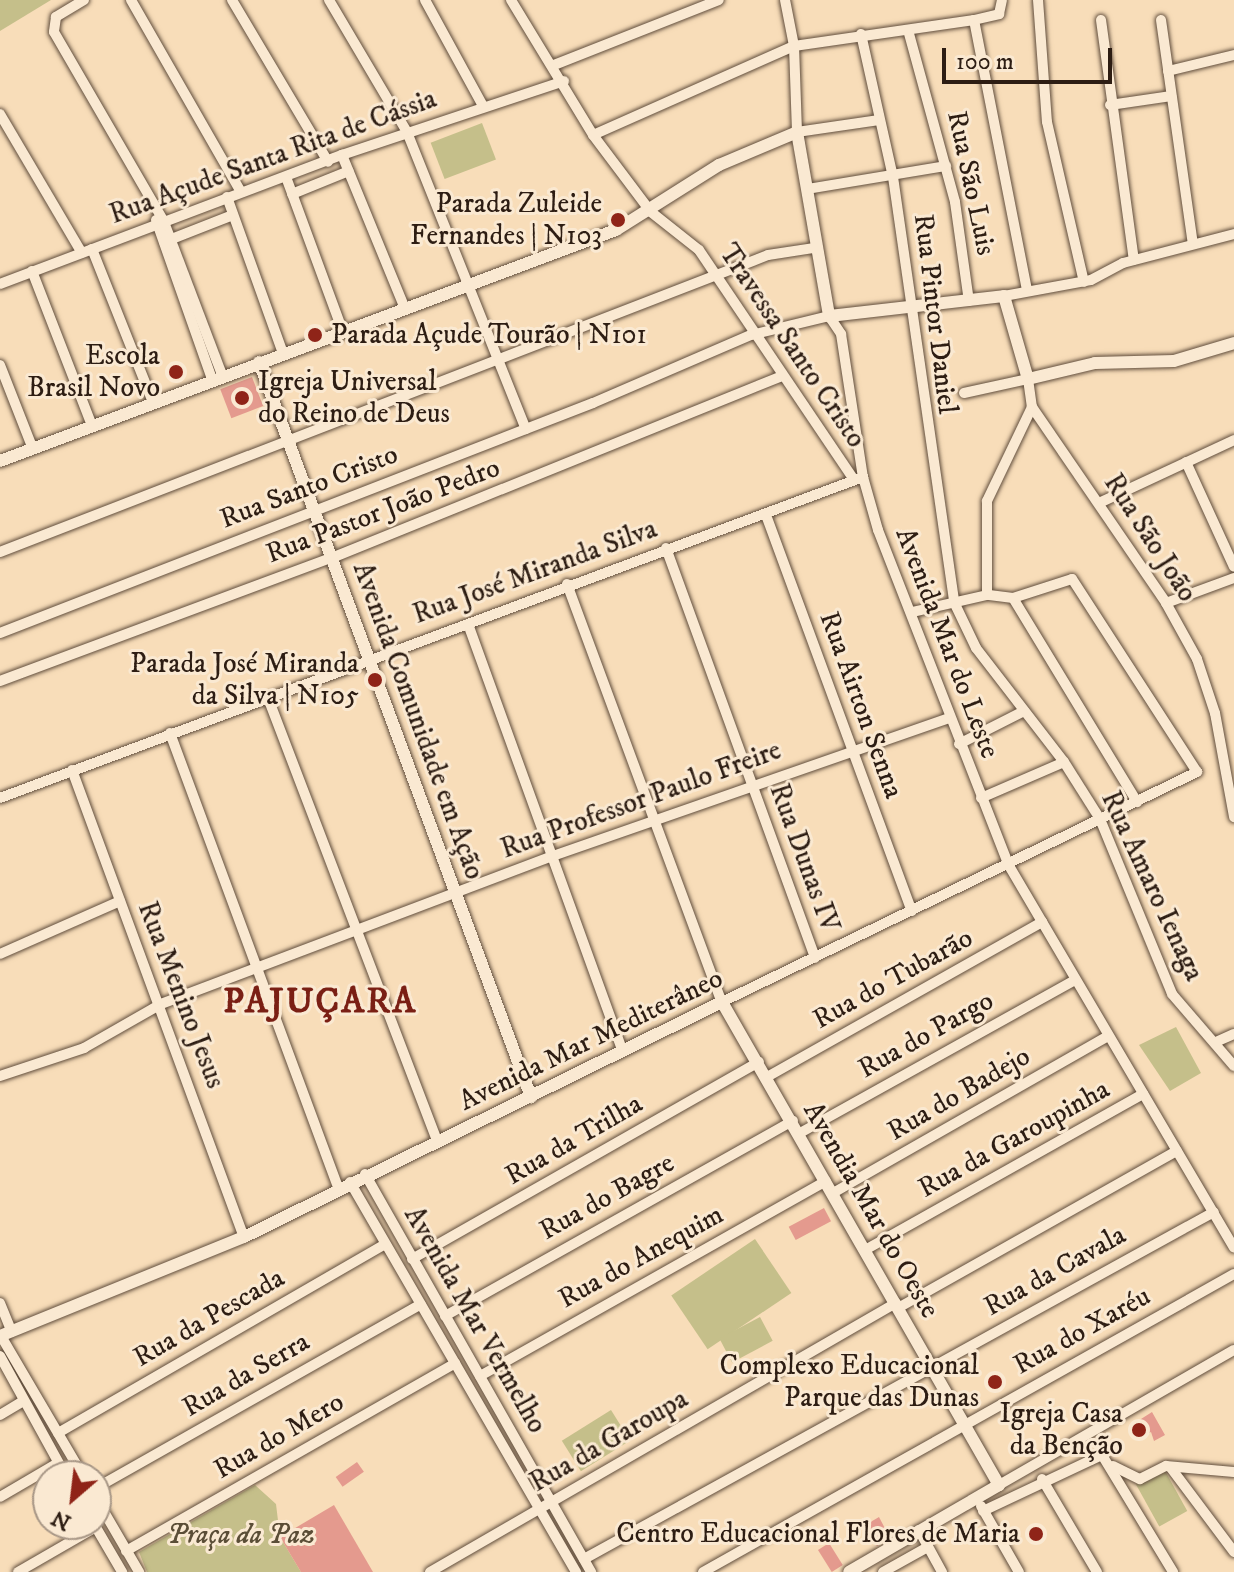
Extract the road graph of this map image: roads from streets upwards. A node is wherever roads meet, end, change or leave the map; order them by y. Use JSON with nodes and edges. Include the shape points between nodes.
{"nodes":[{"id":1,"x":84,"y":0,"type":"edge"},
{"id":2,"x":131,"y":0,"type":"edge"},
{"id":3,"x":232,"y":0,"type":"edge"},
{"id":4,"x":329,"y":0,"type":"edge"},
{"id":5,"x":425,"y":0,"type":"edge"},
{"id":6,"x":511,"y":0,"type":"edge"},
{"id":7,"x":719,"y":0,"type":"edge"},
{"id":8,"x":785,"y":0,"type":"edge"},
{"id":9,"x":1002,"y":0,"type":"edge"},
{"id":10,"x":1038,"y":0,"type":"edge"},
{"id":11,"x":974,"y":20,"type":"junction"},
{"id":12,"x":1101,"y":20,"type":"dead end"},
{"id":13,"x":1161,"y":20,"type":"dead end"},
{"id":14,"x":908,"y":30,"type":"junction"},
{"id":15,"x":861,"y":34,"type":"junction"},
{"id":16,"x":794,"y":46,"type":"junction"},
{"id":17,"x":1234,"y":55,"type":"edge"},
{"id":18,"x":1234,"y":61,"type":"edge"},
{"id":19,"x":554,"y":65,"type":"junction"},
{"id":20,"x":1168,"y":71,"type":"junction"},
{"id":21,"x":564,"y":81,"type":"junction"},
{"id":22,"x":1171,"y":96,"type":"junction"},
{"id":23,"x":1110,"y":105,"type":"junction"},
{"id":24,"x":483,"y":106,"type":"junction"},
{"id":25,"x":0,"y":114,"type":"edge"},
{"id":26,"x":879,"y":120,"type":"junction"},
{"id":27,"x":407,"y":132,"type":"junction"},
{"id":28,"x":797,"y":132,"type":"junction"},
{"id":29,"x":593,"y":135,"type":"junction"},
{"id":30,"x":342,"y":155,"type":"junction"},
{"id":31,"x":328,"y":162,"type":"junction"},
{"id":32,"x":946,"y":166,"type":"junction"},
{"id":33,"x":349,"y":171,"type":"junction"},
{"id":34,"x":286,"y":177,"type":"junction"},
{"id":35,"x":893,"y":177,"type":"junction"},
{"id":36,"x":807,"y":189,"type":"junction"},
{"id":37,"x":241,"y":192,"type":"junction"},
{"id":38,"x":292,"y":194,"type":"junction"},
{"id":39,"x":227,"y":197,"type":"junction"},
{"id":40,"x":651,"y":212,"type":"junction"},
{"id":41,"x":233,"y":215,"type":"junction"},
{"id":42,"x":158,"y":222,"type":"junction"},
{"id":43,"x":1234,"y":234,"type":"edge"},
{"id":44,"x":165,"y":241,"type":"junction"},
{"id":45,"x":1193,"y":244,"type":"junction"},
{"id":46,"x":814,"y":248,"type":"junction"},
{"id":47,"x":87,"y":251,"type":"junction"},
{"id":48,"x":1134,"y":260,"type":"junction"},
{"id":49,"x":32,"y":271,"type":"junction"},
{"id":50,"x":715,"y":276,"type":"junction"},
{"id":51,"x":1084,"y":282,"type":"junction"},
{"id":52,"x":0,"y":283,"type":"edge"},
{"id":53,"x":469,"y":284,"type":"junction"},
{"id":54,"x":1027,"y":291,"type":"junction"},
{"id":55,"x":1004,"y":296,"type":"junction"},
{"id":56,"x":969,"y":301,"type":"junction"},
{"id":57,"x":404,"y":306,"type":"junction"},
{"id":58,"x":911,"y":308,"type":"junction"},
{"id":59,"x":829,"y":316,"type":"junction"},
{"id":60,"x":342,"y":329,"type":"junction"},
{"id":61,"x":751,"y":335,"type":"junction"},
{"id":62,"x":1234,"y":343,"type":"edge"},
{"id":63,"x":283,"y":353,"type":"junction"},
{"id":64,"x":259,"y":362,"type":"junction"},
{"id":65,"x":498,"y":363,"type":"junction"},
{"id":66,"x":0,"y":365,"type":"edge"},
{"id":67,"x":217,"y":377,"type":"junction"},
{"id":68,"x":780,"y":377,"type":"junction"},
{"id":69,"x":1028,"y":379,"type":"junction"},
{"id":70,"x":964,"y":393,"type":"dead end"},
{"id":71,"x":153,"y":402,"type":"junction"},
{"id":72,"x":1032,"y":407,"type":"junction"},
{"id":73,"x":92,"y":426,"type":"junction"},
{"id":74,"x":526,"y":429,"type":"junction"},
{"id":75,"x":291,"y":440,"type":"junction"},
{"id":76,"x":1234,"y":440,"type":"edge"},
{"id":77,"x":33,"y":449,"type":"junction"},
{"id":78,"x":0,"y":461,"type":"edge"},
{"id":79,"x":1186,"y":462,"type":"junction"},
{"id":80,"x":858,"y":479,"type":"junction"},
{"id":81,"x":1099,"y":503,"type":"junction"},
{"id":82,"x":317,"y":511,"type":"junction"},
{"id":83,"x":766,"y":515,"type":"junction"},
{"id":84,"x":666,"y":548,"type":"junction"},
{"id":85,"x":0,"y":552,"type":"edge"},
{"id":86,"x":334,"y":557,"type":"junction"},
{"id":87,"x":1234,"y":567,"type":"edge"},
{"id":88,"x":1234,"y":578,"type":"edge"},
{"id":89,"x":567,"y":584,"type":"junction"},
{"id":90,"x":987,"y":595,"type":"junction"},
{"id":91,"x":1013,"y":598,"type":"junction"},
{"id":92,"x":954,"y":602,"type":"junction"},
{"id":93,"x":1166,"y":603,"type":"junction"},
{"id":94,"x":913,"y":612,"type":"junction"},
{"id":95,"x":468,"y":624,"type":"junction"},
{"id":96,"x":0,"y":633,"type":"edge"},
{"id":97,"x":371,"y":658,"type":"junction"},
{"id":98,"x":0,"y":681,"type":"edge"},
{"id":99,"x":268,"y":698,"type":"junction"},
{"id":100,"x":1024,"y":711,"type":"junction"},
{"id":101,"x":947,"y":719,"type":"junction"},
{"id":102,"x":170,"y":733,"type":"junction"},
{"id":103,"x":959,"y":744,"type":"junction"},
{"id":104,"x":851,"y":751,"type":"junction"},
{"id":105,"x":1064,"y":762,"type":"junction"},
{"id":106,"x":72,"y":770,"type":"junction"},
{"id":107,"x":753,"y":785,"type":"junction"},
{"id":108,"x":0,"y":798,"type":"edge"},
{"id":109,"x":981,"y":798,"type":"junction"},
{"id":110,"x":1137,"y":802,"type":"junction"},
{"id":111,"x":1234,"y":817,"type":"edge"},
{"id":112,"x":1100,"y":819,"type":"junction"},
{"id":113,"x":651,"y":821,"type":"junction"},
{"id":114,"x":550,"y":857,"type":"junction"},
{"id":115,"x":1008,"y":864,"type":"junction"},
{"id":116,"x":454,"y":893,"type":"junction"},
{"id":117,"x":120,"y":901,"type":"junction"},
{"id":118,"x":912,"y":911,"type":"junction"},
{"id":119,"x":1042,"y":922,"type":"junction"},
{"id":120,"x":355,"y":930,"type":"junction"},
{"id":121,"x":0,"y":954,"type":"edge"},
{"id":122,"x":815,"y":958,"type":"junction"},
{"id":123,"x":258,"y":970,"type":"junction"},
{"id":124,"x":1075,"y":980,"type":"junction"},
{"id":125,"x":722,"y":1002,"type":"junction"},
{"id":126,"x":161,"y":1004,"type":"junction"},
{"id":127,"x":1234,"y":1034,"type":"edge"},
{"id":128,"x":1108,"y":1036,"type":"junction"},
{"id":129,"x":1218,"y":1041,"type":"junction"},
{"id":130,"x":622,"y":1050,"type":"junction"},
{"id":131,"x":759,"y":1062,"type":"junction"},
{"id":132,"x":1234,"y":1066,"type":"edge"},
{"id":133,"x":0,"y":1076,"type":"edge"},
{"id":134,"x":767,"y":1077,"type":"junction"},
{"id":135,"x":1143,"y":1094,"type":"junction"},
{"id":136,"x":531,"y":1097,"type":"junction"},
{"id":137,"x":797,"y":1127,"type":"junction"},
{"id":138,"x":437,"y":1141,"type":"junction"},
{"id":139,"x":1177,"y":1151,"type":"junction"},
{"id":140,"x":365,"y":1174,"type":"junction"},
{"id":141,"x":826,"y":1181,"type":"junction"},
{"id":142,"x":344,"y":1185,"type":"junction"},
{"id":143,"x":833,"y":1193,"type":"junction"},
{"id":144,"x":1214,"y":1212,"type":"junction"},
{"id":145,"x":244,"y":1237,"type":"junction"},
{"id":146,"x":384,"y":1245,"type":"junction"},
{"id":147,"x":1234,"y":1247,"type":"edge"},
{"id":148,"x":865,"y":1250,"type":"junction"},
{"id":149,"x":412,"y":1259,"type":"junction"},
{"id":150,"x":1234,"y":1274,"type":"edge"},
{"id":151,"x":0,"y":1303,"type":"edge"},
{"id":152,"x":421,"y":1304,"type":"junction"},
{"id":153,"x":897,"y":1306,"type":"junction"},
{"id":154,"x":445,"y":1316,"type":"junction"},
{"id":155,"x":4,"y":1335,"type":"edge"},
{"id":156,"x":1234,"y":1350,"type":"edge"},
{"id":157,"x":0,"y":1356,"type":"edge"},
{"id":158,"x":455,"y":1363,"type":"junction"},
{"id":159,"x":933,"y":1366,"type":"junction"},
{"id":160,"x":480,"y":1376,"type":"junction"},
{"id":161,"x":23,"y":1401,"type":"junction"},
{"id":162,"x":0,"y":1415,"type":"edge"},
{"id":163,"x":965,"y":1424,"type":"junction"},
{"id":164,"x":58,"y":1433,"type":"junction"},
{"id":165,"x":56,"y":1460,"type":"edge"},
{"id":166,"x":74,"y":1460,"type":"edge"},
{"id":167,"x":1110,"y":1462,"type":"junction"},
{"id":168,"x":1171,"y":1468,"type":"junction"},
{"id":169,"x":1234,"y":1472,"type":"edge"},
{"id":170,"x":32,"y":1478,"type":"edge"},
{"id":171,"x":112,"y":1479,"type":"edge"},
{"id":172,"x":1042,"y":1479,"type":"junction"},
{"id":173,"x":999,"y":1485,"type":"junction"},
{"id":174,"x":0,"y":1497,"type":"edge"},
{"id":175,"x":976,"y":1497,"type":"junction"},
{"id":176,"x":551,"y":1501,"type":"junction"},
{"id":177,"x":539,"y":1509,"type":"junction"},
{"id":178,"x":983,"y":1511,"type":"junction"},
{"id":179,"x":112,"y":1526,"type":"edge"},
{"id":180,"x":919,"y":1530,"type":"junction"},
{"id":181,"x":70,"y":1540,"type":"edge"},
{"id":182,"x":104,"y":1540,"type":"edge"},
{"id":183,"x":928,"y":1547,"type":"junction"},
{"id":184,"x":126,"y":1551,"type":"junction"},
{"id":185,"x":1234,"y":1552,"type":"edge"},
{"id":186,"x":584,"y":1559,"type":"junction"},
{"id":187,"x":573,"y":1571,"type":"edge"},
{"id":188,"x":18,"y":1572,"type":"edge"},
{"id":189,"x":122,"y":1572,"type":"edge"},
{"id":190,"x":139,"y":1572,"type":"edge"},
{"id":191,"x":430,"y":1572,"type":"edge"},
{"id":192,"x":591,"y":1572,"type":"edge"},
{"id":193,"x":703,"y":1572,"type":"edge"},
{"id":194,"x":849,"y":1572,"type":"edge"},
{"id":195,"x":883,"y":1572,"type":"edge"},
{"id":196,"x":942,"y":1572,"type":"edge"},
{"id":197,"x":1019,"y":1572,"type":"edge"},
{"id":198,"x":1097,"y":1572,"type":"edge"},
{"id":199,"x":1173,"y":1572,"type":"edge"}],
"edges":[{"from":1,"to":42,"type":"street","via":[[56,17],[54,32]]},
{"from":2,"to":37,"type":"street"},
{"from":3,"to":31,"type":"street"},
{"from":4,"to":27,"type":"street"},
{"from":5,"to":24,"type":"street"},
{"from":6,"to":19,"type":"street","name":"Travessa Santo Cristo"},
{"from":7,"to":19,"type":"street"},
{"from":8,"to":16,"type":"street","name":"Avenida Mar do Leste"},
{"from":9,"to":11,"type":"street","via":[[1000,13]]},
{"from":10,"to":51,"type":"street","via":[[1047,122]]},
{"from":11,"to":14,"type":"street"},
{"from":11,"to":54,"type":"street"},
{"from":12,"to":23,"type":"street"},
{"from":13,"to":20,"type":"street"},
{"from":14,"to":15,"type":"street"},
{"from":14,"to":32,"type":"street","name":"Rua São Luis"},
{"from":15,"to":16,"type":"street"},
{"from":15,"to":26,"type":"street","name":"Rua Pintor Daniel"},
{"from":16,"to":28,"type":"street","name":"Avenida Mar do Leste"},
{"from":16,"to":29,"type":"street"},
{"from":17,"to":18,"type":"street"},
{"from":17,"to":20,"type":"street"},
{"from":19,"to":21,"type":"street","name":"Travessa Santo Cristo"},
{"from":20,"to":22,"type":"street"},
{"from":21,"to":24,"type":"street","name":"Rua Açude Santa Rita de Cássia"},
{"from":21,"to":29,"type":"street","name":"Travessa Santo Cristo"},
{"from":22,"to":23,"type":"street"},
{"from":22,"to":45,"type":"street"},
{"from":23,"to":48,"type":"street"},
{"from":24,"to":27,"type":"street","name":"Rua Açude Santa Rita de Cássia"},
{"from":25,"to":47,"type":"street"},
{"from":26,"to":28,"type":"street"},
{"from":26,"to":35,"type":"street","name":"Rua Pintor Daniel"},
{"from":27,"to":30,"type":"street","name":"Rua Açude Santa Rita de Cássia"},
{"from":27,"to":53,"type":"street"},
{"from":28,"to":36,"type":"street","name":"Avenida Mar do Leste"},
{"from":28,"to":40,"type":"street","via":[[719,165]]},
{"from":29,"to":40,"type":"street","name":"Travessa Santo Cristo"},
{"from":30,"to":31,"type":"street","name":"Rua Açude Santa Rita de Cássia"},
{"from":30,"to":33,"type":"street"},
{"from":31,"to":34,"type":"street","name":"Rua Açude Santa Rita de Cássia"},
{"from":32,"to":35,"type":"street"},
{"from":32,"to":56,"type":"street","name":"Rua São Luis"},
{"from":33,"to":38,"type":"street"},
{"from":33,"to":57,"type":"street"},
{"from":34,"to":37,"type":"street","name":"Rua Açude Santa Rita de Cássia"},
{"from":34,"to":38,"type":"street"},
{"from":35,"to":36,"type":"street"},
{"from":35,"to":58,"type":"street","name":"Rua Pintor Daniel"},
{"from":36,"to":46,"type":"street","name":"Avenida Mar do Leste"},
{"from":37,"to":39,"type":"street","name":"Rua Açude Santa Rita de Cássia"},
{"from":38,"to":60,"type":"street"},
{"from":39,"to":41,"type":"street"},
{"from":39,"to":42,"type":"street","name":"Rua Açude Santa Rita de Cássia"},
{"from":40,"to":50,"type":"street","name":"Travessa Santo Cristo","via":[[699,250]]},
{"from":40,"to":53,"type":"street"},
{"from":41,"to":44,"type":"street"},
{"from":41,"to":63,"type":"street"},
{"from":42,"to":44,"type":"street"},
{"from":42,"to":47,"type":"street","name":"Rua Açude Santa Rita de Cássia"},
{"from":43,"to":45,"type":"street"},
{"from":44,"to":67,"type":"street"},
{"from":45,"to":48,"type":"street"},
{"from":46,"to":50,"type":"street","via":[[768,255]]},
{"from":46,"to":59,"type":"street","name":"Avenida Mar do Leste"},
{"from":47,"to":49,"type":"street","name":"Rua Açude Santa Rita de Cássia"},
{"from":47,"to":71,"type":"street"},
{"from":48,"to":51,"type":"street"},
{"from":49,"to":52,"type":"street","name":"Rua Açude Santa Rita de Cássia"},
{"from":49,"to":73,"type":"street"},
{"from":50,"to":61,"type":"street","name":"Travessa Santo Cristo"},
{"from":50,"to":65,"type":"street"},
{"from":51,"to":54,"type":"street"},
{"from":53,"to":57,"type":"street"},
{"from":53,"to":65,"type":"street"},
{"from":54,"to":55,"type":"street"},
{"from":55,"to":56,"type":"street","name":"Rua Santo Cristo"},
{"from":55,"to":69,"type":"street","name":"Rua São João"},
{"from":56,"to":58,"type":"street","name":"Rua Santo Cristo"},
{"from":57,"to":60,"type":"street"},
{"from":58,"to":59,"type":"street","name":"Rua Santo Cristo"},
{"from":58,"to":92,"type":"street","name":"Rua Pintor Daniel"},
{"from":59,"to":61,"type":"street","name":"Rua Santo Cristo"},
{"from":59,"to":80,"type":"street","name":"Avenida Mar do Leste","via":[[841,334]]},
{"from":60,"to":63,"type":"street"},
{"from":61,"to":68,"type":"street","name":"Travessa Santo Cristo"},
{"from":61,"to":74,"type":"street","name":"Rua Santo Cristo"},
{"from":62,"to":69,"type":"street","via":[[1174,361],[1095,363]]},
{"from":63,"to":64,"type":"street"},
{"from":64,"to":67,"type":"street"},
{"from":64,"to":75,"type":"street","name":"Avenida Comunidade em Ação"},
{"from":65,"to":74,"type":"street"},
{"from":65,"to":75,"type":"street"},
{"from":66,"to":77,"type":"street"},
{"from":67,"to":71,"type":"street"},
{"from":68,"to":80,"type":"street","name":"Travessa Santo Cristo"},
{"from":68,"to":86,"type":"street","name":"Rua Pastor João Pedro"},
{"from":69,"to":70,"type":"street"},
{"from":69,"to":72,"type":"street","name":"Rua São João"},
{"from":71,"to":73,"type":"street"},
{"from":72,"to":81,"type":"street","name":"Rua São João"},
{"from":72,"to":90,"type":"street","via":[[987,501]]},
{"from":73,"to":77,"type":"street"},
{"from":74,"to":82,"type":"street","name":"Rua Santo Cristo"},
{"from":75,"to":82,"type":"street","name":"Avenida Comunidade em Ação"},
{"from":75,"to":85,"type":"street"},
{"from":76,"to":79,"type":"street"},
{"from":77,"to":78,"type":"street"},
{"from":79,"to":81,"type":"street"},
{"from":79,"to":87,"type":"street"},
{"from":80,"to":83,"type":"street","name":"Rua José Miranda Silva"},
{"from":80,"to":94,"type":"street","name":"Avenida Mar do Leste"},
{"from":81,"to":93,"type":"street","name":"Rua São João"},
{"from":82,"to":86,"type":"street","name":"Avenida Comunidade em Ação"},
{"from":82,"to":96,"type":"street","name":"Rua Santo Cristo"},
{"from":83,"to":84,"type":"street","name":"Rua José Miranda Silva"},
{"from":83,"to":104,"type":"street","name":"Rua Airton Senna"},
{"from":84,"to":89,"type":"street","name":"Rua José Miranda Silva"},
{"from":84,"to":107,"type":"street","name":"Rua Dunas IV"},
{"from":86,"to":97,"type":"street","name":"Avenida Comunidade em Ação"},
{"from":86,"to":98,"type":"street","name":"Rua Pastor João Pedro"},
{"from":88,"to":93,"type":"street"},
{"from":89,"to":95,"type":"street","name":"Rua José Miranda Silva"},
{"from":89,"to":113,"type":"street"},
{"from":90,"to":91,"type":"street"},
{"from":90,"to":92,"type":"street"},
{"from":91,"to":110,"type":"street"},
{"from":91,"to":110,"type":"street","name":"Avenida Mar Mediterâneo","via":[[1065,578],[1075,582],[1197,772]]},
{"from":92,"to":94,"type":"street"},
{"from":92,"to":100,"type":"street","name":"Rua Amaro Ienaga","via":[[976,648]]},
{"from":93,"to":111,"type":"street","name":"Rua São João","via":[[1206,682]]},
{"from":94,"to":101,"type":"street","name":"Avenida Mar do Leste"},
{"from":95,"to":97,"type":"street","name":"Rua José Miranda Silva"},
{"from":95,"to":114,"type":"street"},
{"from":97,"to":99,"type":"street","name":"Rua José Miranda Silva"},
{"from":97,"to":116,"type":"street","name":"Avenida Comunidade em Ação"},
{"from":99,"to":102,"type":"street","name":"Rua José Miranda Silva"},
{"from":99,"to":120,"type":"street"},
{"from":100,"to":103,"type":"street"},
{"from":100,"to":105,"type":"street","name":"Rua Amaro Ienaga"},
{"from":101,"to":103,"type":"street","name":"Avenida Mar do Leste"},
{"from":101,"to":104,"type":"street","name":"Rua Professor Paulo Freire"},
{"from":102,"to":106,"type":"street","name":"Rua José Miranda Silva"},
{"from":102,"to":123,"type":"street","name":"Avenida Mar Vermelho"},
{"from":103,"to":109,"type":"street","name":"Avenida Mar do Leste"},
{"from":104,"to":107,"type":"street","name":"Rua Professor Paulo Freire"},
{"from":104,"to":118,"type":"street","name":"Rua Airton Senna"},
{"from":105,"to":109,"type":"street"},
{"from":105,"to":112,"type":"street","name":"Rua Amaro Ienaga"},
{"from":106,"to":108,"type":"street","name":"Rua José Miranda Silva"},
{"from":106,"to":117,"type":"street","name":"Rua Menino Jesus"},
{"from":107,"to":113,"type":"street","name":"Rua Professor Paulo Freire"},
{"from":107,"to":122,"type":"street","name":"Rua Dunas IV"},
{"from":109,"to":115,"type":"street","name":"Avenida Mar do Leste"},
{"from":110,"to":112,"type":"street","name":"Avenida Mar Mediterâneo"},
{"from":112,"to":115,"type":"street","name":"Avenida Mar Mediterâneo"},
{"from":112,"to":129,"type":"street","name":"Rua Amaro Ienaga","via":[[1172,994]]},
{"from":113,"to":114,"type":"street","name":"Rua Professor Paulo Freire"},
{"from":113,"to":125,"type":"street"},
{"from":114,"to":116,"type":"street","name":"Rua Professor Paulo Freire"},
{"from":114,"to":130,"type":"street"},
{"from":115,"to":118,"type":"street","name":"Avenida Mar Mediterâneo"},
{"from":115,"to":119,"type":"street","name":"Avenida Mar do Leste"},
{"from":116,"to":120,"type":"street","name":"Rua Professor Paulo Freire"},
{"from":116,"to":136,"type":"street","name":"Avenida Comunidade em Ação"},
{"from":117,"to":121,"type":"street"},
{"from":117,"to":126,"type":"street","name":"Rua Menino Jesus"},
{"from":118,"to":122,"type":"street","name":"Avenida Mar Mediterâneo"},
{"from":119,"to":124,"type":"street","name":"Avenida Mar do Leste"},
{"from":119,"to":134,"type":"street","name":"Rua do Tubarão"},
{"from":120,"to":123,"type":"street","name":"Rua Professor Paulo Freire"},
{"from":120,"to":138,"type":"street"},
{"from":122,"to":125,"type":"street","name":"Avenida Mar Mediterâneo"},
{"from":123,"to":126,"type":"street","name":"Rua Professor Paulo Freire"},
{"from":123,"to":142,"type":"street","name":"Avenida Mar Vermelho"},
{"from":124,"to":128,"type":"street","name":"Avenida Mar do Leste"},
{"from":124,"to":137,"type":"street","name":"Rua do Pargo"},
{"from":125,"to":130,"type":"street","name":"Avenida Mar Mediterâneo"},
{"from":125,"to":131,"type":"street","name":"Avendia Mar do Oeste"},
{"from":126,"to":133,"type":"street","name":"Rua Professor Paulo Freire","via":[[84,1048]]},
{"from":126,"to":145,"type":"street","name":"Rua Menino Jesus"},
{"from":127,"to":129,"type":"street"},
{"from":128,"to":135,"type":"street","name":"Avenida Mar do Leste"},
{"from":128,"to":143,"type":"street","name":"Rua do Badejo"},
{"from":129,"to":132,"type":"street","name":"Rua Amaro Ienaga"},
{"from":130,"to":136,"type":"street","name":"Avenida Mar Mediterâneo"},
{"from":131,"to":134,"type":"street","name":"Avendia Mar do Oeste"},
{"from":131,"to":149,"type":"street","name":"Rua da Trilha"},
{"from":134,"to":137,"type":"street","name":"Avendia Mar do Oeste"},
{"from":135,"to":139,"type":"street","name":"Avenida Mar do Leste"},
{"from":135,"to":148,"type":"street","name":"Rua da Garoupinha"},
{"from":136,"to":138,"type":"street","name":"Avenida Mar Mediterâneo"},
{"from":137,"to":141,"type":"street","name":"Avendia Mar do Oeste"},
{"from":137,"to":154,"type":"street","name":"Rua do Bagre"},
{"from":138,"to":140,"type":"street","name":"Avenida Mar Mediterâneo"},
{"from":139,"to":144,"type":"street","name":"Avenida Mar do Leste"},
{"from":139,"to":153,"type":"street","name":"Rua da Garoupa"},
{"from":140,"to":142,"type":"street","name":"Avenida Mar Mediterâneo"},
{"from":140,"to":149,"type":"street","name":"Avenida Mar Vermelho"},
{"from":141,"to":143,"type":"street","name":"Avendia Mar do Oeste"},
{"from":141,"to":160,"type":"street","name":"Rua do Anequim"},
{"from":142,"to":145,"type":"street","name":"Avenida Mar Mediterâneo"},
{"from":142,"to":146,"type":"street","name":"Avenida Mar Vermelho"},
{"from":143,"to":148,"type":"street","name":"Avendia Mar do Oeste"},
{"from":144,"to":147,"type":"street","name":"Avenida Mar do Leste"},
{"from":144,"to":159,"type":"street","name":"Rua da Cavala"},
{"from":145,"to":155,"type":"street","name":"Avenida Mar Mediterâneo"},
{"from":146,"to":152,"type":"street","name":"Avenida Mar Vermelho"},
{"from":146,"to":164,"type":"street","name":"Rua da Pescada"},
{"from":148,"to":153,"type":"street","name":"Avendia Mar do Oeste"},
{"from":149,"to":154,"type":"street","name":"Avenida Mar Vermelho"},
{"from":150,"to":163,"type":"street","name":"Rua do Xaréu"},
{"from":151,"to":155,"type":"street"},
{"from":152,"to":158,"type":"street","name":"Avenida Mar Vermelho"},
{"from":152,"to":171,"type":"street","name":"Rua da Serra"},
{"from":153,"to":159,"type":"street","name":"Avendia Mar do Oeste"},
{"from":153,"to":176,"type":"street","name":"Rua da Garoupa"},
{"from":154,"to":160,"type":"street","name":"Avenida Mar Vermelho"},
{"from":155,"to":164,"type":"street"},
{"from":156,"to":173,"type":"street"},
{"from":157,"to":161,"type":"street"},
{"from":158,"to":177,"type":"street","name":"Avenida Mar Vermelho"},
{"from":158,"to":184,"type":"street","name":"Rua do Mero"},
{"from":159,"to":163,"type":"street","name":"Avendia Mar do Oeste"},
{"from":159,"to":186,"type":"street","name":"Rua da Cavala"},
{"from":160,"to":176,"type":"street","name":"Avenida Mar Vermelho"},
{"from":161,"to":162,"type":"street"},
{"from":161,"to":165,"type":"street"},
{"from":163,"to":173,"type":"street","name":"Avendia Mar do Oeste"},
{"from":163,"to":193,"type":"street","name":"Rua do Xaréu"},
{"from":164,"to":166,"type":"street"},
{"from":167,"to":168,"type":"street","via":[[1143,1479],[1161,1467]]},
{"from":167,"to":172,"type":"street","via":[[1090,1455]]},
{"from":167,"to":199,"type":"street"},
{"from":168,"to":169,"type":"street"},
{"from":168,"to":185,"type":"street"},
{"from":170,"to":174,"type":"street"},
{"from":172,"to":178,"type":"street"},
{"from":172,"to":198,"type":"street"},
{"from":173,"to":175,"type":"street"},
{"from":175,"to":178,"type":"street"},
{"from":175,"to":180,"type":"street"},
{"from":176,"to":177,"type":"street","name":"Rua da Garoupa"},
{"from":176,"to":186,"type":"street","name":"Avenida Mar Vermelho"},
{"from":177,"to":187,"type":"street","name":"Avenida Mar Vermelho"},
{"from":177,"to":191,"type":"street","name":"Rua da Garoupa"},
{"from":178,"to":197,"type":"street"},
{"from":179,"to":184,"type":"street"},
{"from":180,"to":183,"type":"street"},
{"from":180,"to":194,"type":"street"},
{"from":181,"to":188,"type":"street"},
{"from":182,"to":189,"type":"street"},
{"from":183,"to":195,"type":"street"},
{"from":183,"to":196,"type":"street"},
{"from":184,"to":190,"type":"street"},
{"from":186,"to":192,"type":"street","name":"Avenida Mar Vermelho"}]}
